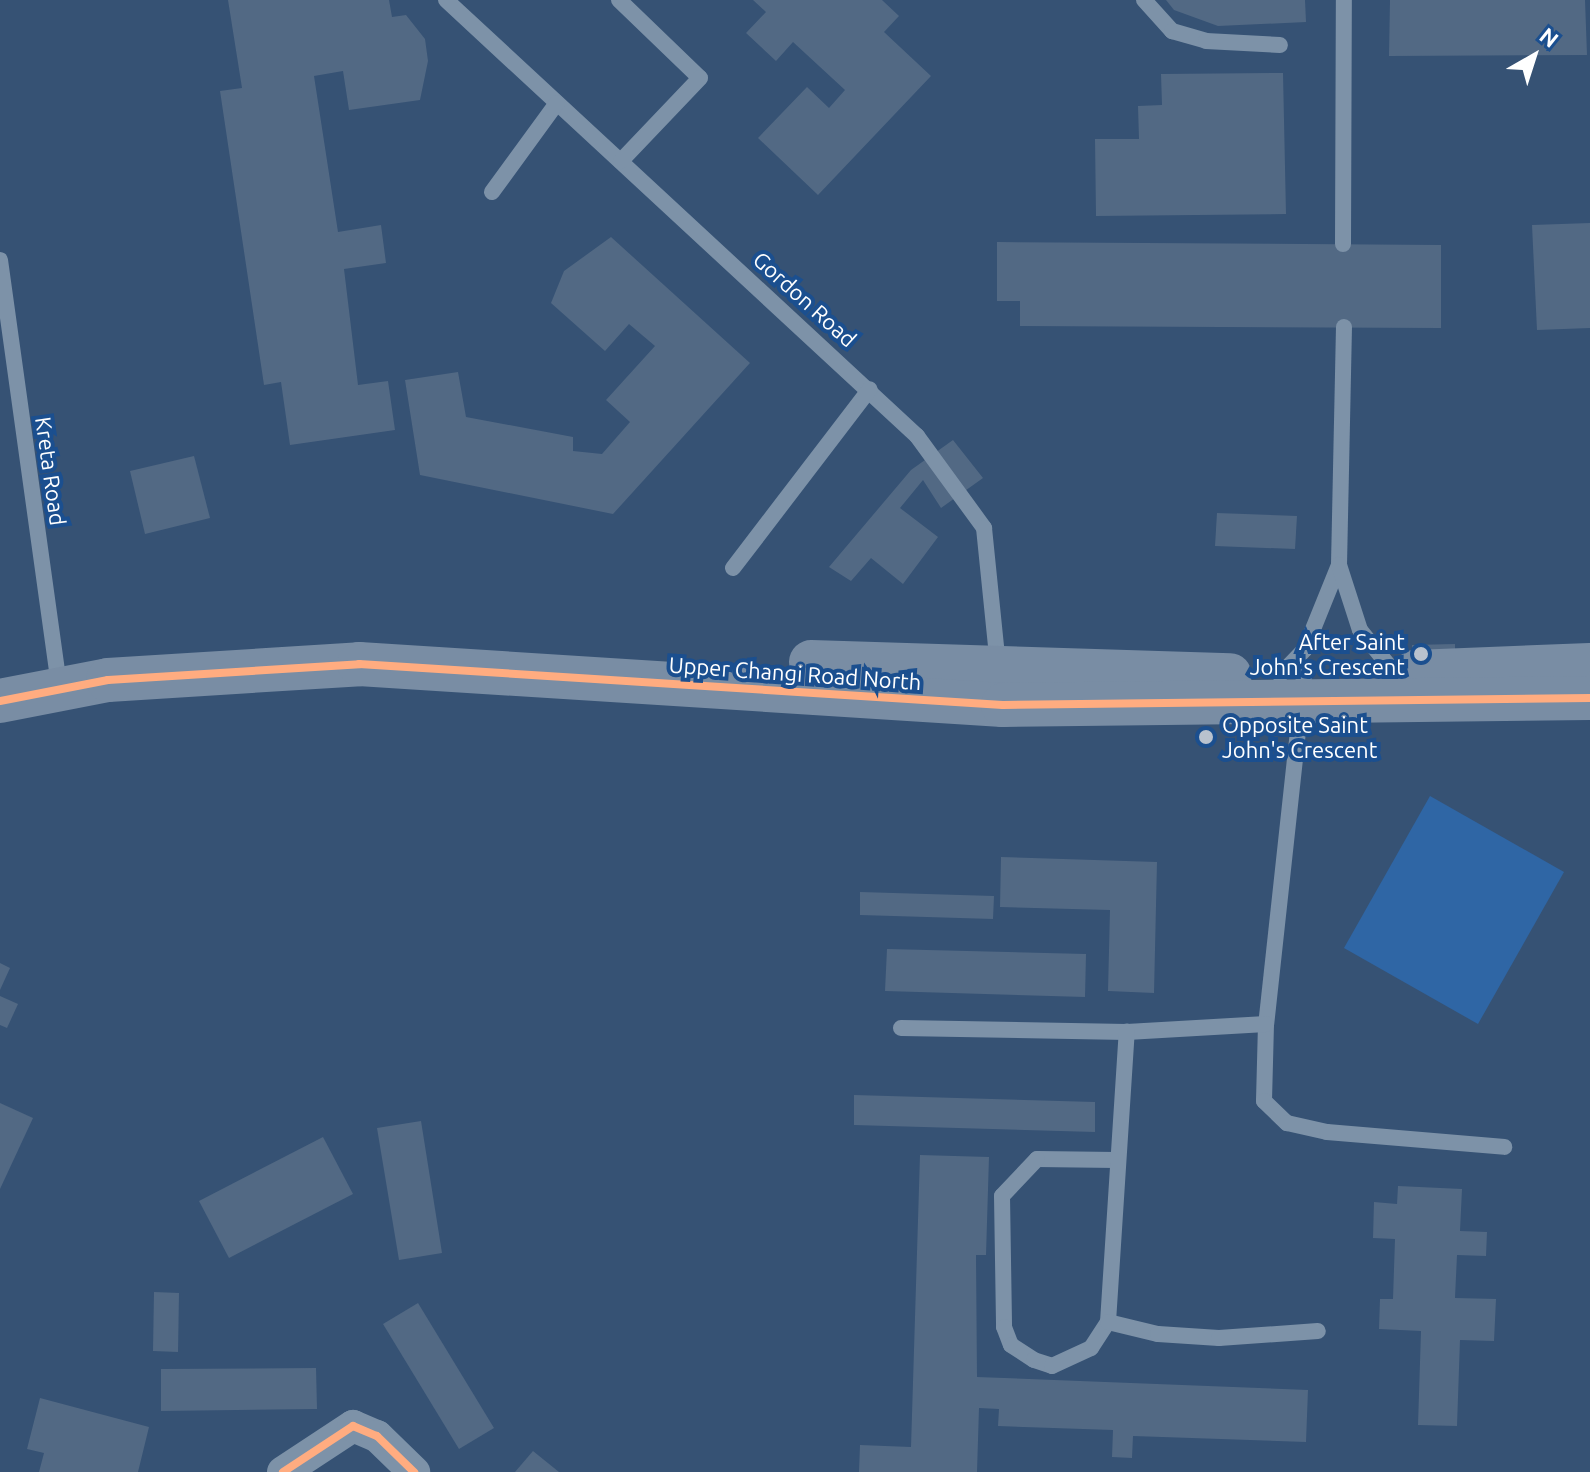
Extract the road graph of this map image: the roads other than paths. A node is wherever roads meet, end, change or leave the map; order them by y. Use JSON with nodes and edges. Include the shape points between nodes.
{"nodes":[{"id":1,"x":446,"y":0,"type":"edge"},
{"id":2,"x":619,"y":0,"type":"edge"},
{"id":3,"x":1144,"y":0,"type":"edge"},
{"id":4,"x":1344,"y":0,"type":"edge"},
{"id":5,"x":1280,"y":45,"type":"dead end"},
{"id":6,"x":557,"y":103,"type":"junction"},
{"id":7,"x":621,"y":161,"type":"junction"},
{"id":8,"x":492,"y":192,"type":"dead end"},
{"id":9,"x":1343,"y":244,"type":"dead end"},
{"id":10,"x":0,"y":260,"type":"edge"},
{"id":11,"x":1,"y":282,"type":"edge"},
{"id":12,"x":1344,"y":327,"type":"dead end"},
{"id":13,"x":870,"y":389,"type":"junction"},
{"id":14,"x":1339,"y":565,"type":"junction"},
{"id":15,"x":733,"y":568,"type":"dead end"},
{"id":16,"x":1590,"y":665,"type":"edge"},
{"id":17,"x":0,"y":671,"type":"edge"},
{"id":18,"x":1394,"y":672,"type":"junction"},
{"id":19,"x":57,"y":673,"type":"junction"},
{"id":20,"x":1296,"y":685,"type":"junction"},
{"id":21,"x":1001,"y":688,"type":"junction"},
{"id":22,"x":1590,"y":698,"type":"edge"},
{"id":23,"x":0,"y":701,"type":"edge"},
{"id":24,"x":1266,"y":1024,"type":"junction"},
{"id":25,"x":901,"y":1028,"type":"dead end"},
{"id":26,"x":1127,"y":1032,"type":"junction"},
{"id":27,"x":1504,"y":1147,"type":"dead end"},
{"id":28,"x":1116,"y":1160,"type":"junction"},
{"id":29,"x":1108,"y":1322,"type":"junction"},
{"id":30,"x":1318,"y":1331,"type":"dead end"},
{"id":31,"x":283,"y":1472,"type":"edge"},
{"id":32,"x":414,"y":1472,"type":"edge"}],
"edges":[{"from":1,"to":6,"type":"lane","name":"Gordon Road"},
{"from":2,"to":7,"type":"lane","via":[[700,78]]},
{"from":3,"to":5,"type":"lane","via":[[1172,31],[1206,41]]},
{"from":4,"to":9,"type":"lane"},
{"from":6,"to":7,"type":"lane","name":"Gordon Road"},
{"from":6,"to":8,"type":"lane"},
{"from":7,"to":13,"type":"lane","name":"Gordon Road"},
{"from":10,"to":11,"type":"lane","name":"Kreta Road"},
{"from":11,"to":19,"type":"lane","name":"Kreta Road"},
{"from":12,"to":14,"type":"lane"},
{"from":13,"to":15,"type":"lane"},
{"from":13,"to":21,"type":"lane","name":"Gordon Road","via":[[917,436],[984,528]]},
{"from":14,"to":18,"type":"lane","via":[[1360,630]]},
{"from":14,"to":20,"type":"lane"},
{"from":16,"to":18,"type":"street","name":"Upper Changi Road North"},
{"from":17,"to":19,"type":"street","name":"Upper Changi Road North"},
{"from":18,"to":20,"type":"street","name":"Upper Changi Road North"},
{"from":19,"to":21,"type":"street","name":"Upper Changi Road North","via":[[359,664]]},
{"from":19,"to":23,"type":"street","name":"Upper Changi Road North"},
{"from":20,"to":21,"type":"street","name":"Upper Changi Road North"},
{"from":20,"to":22,"type":"street","name":"Upper Changi Road North"},
{"from":20,"to":24,"type":"lane"},
{"from":24,"to":26,"type":"lane"},
{"from":24,"to":27,"type":"lane","via":[[1264,1101],[1287,1123],[1327,1132]]},
{"from":25,"to":26,"type":"lane"},
{"from":26,"to":28,"type":"lane"},
{"from":28,"to":29,"type":"lane"},
{"from":28,"to":29,"type":"lane","via":[[1037,1159],[1002,1196],[1000,1303],[1011,1345],[1052,1366],[1091,1348]]},
{"from":29,"to":30,"type":"lane","via":[[1158,1334],[1219,1338]]},
{"from":31,"to":32,"type":"street","via":[[353,1426],[377,1436]]}]}
